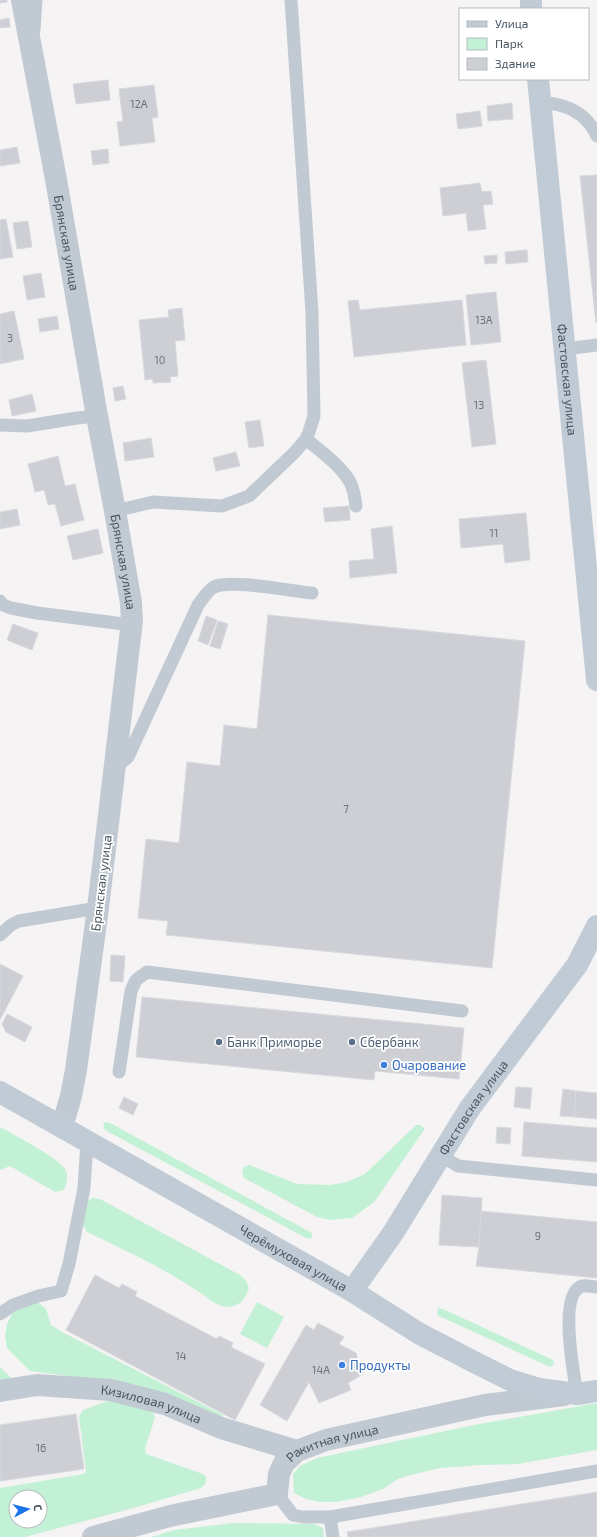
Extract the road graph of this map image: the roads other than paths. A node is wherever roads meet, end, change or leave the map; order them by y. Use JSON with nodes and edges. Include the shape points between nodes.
{"nodes":[{"id":1,"x":22,"y":0,"type":"edge"},
{"id":2,"x":36,"y":0,"type":"edge"},
{"id":3,"x":290,"y":0,"type":"edge"},
{"id":4,"x":33,"y":58,"type":"junction"},
{"id":5,"x":538,"y":80,"type":"edge"},
{"id":6,"x":540,"y":102,"type":"junction"},
{"id":7,"x":597,"y":136,"type":"edge"},
{"id":8,"x":597,"y":345,"type":"edge"},
{"id":9,"x":565,"y":349,"type":"junction"},
{"id":10,"x":97,"y":416,"type":"junction"},
{"id":11,"x":0,"y":425,"type":"edge"},
{"id":12,"x":306,"y":439,"type":"junction"},
{"id":13,"x":356,"y":506,"type":"dead end"},
{"id":14,"x":115,"y":511,"type":"junction"},
{"id":15,"x":312,"y":594,"type":"dead end"},
{"id":16,"x":0,"y":601,"type":"edge"},
{"id":17,"x":132,"y":624,"type":"junction"},
{"id":18,"x":597,"y":680,"type":"edge"},
{"id":19,"x":114,"y":769,"type":"junction"},
{"id":20,"x":98,"y":908,"type":"junction"},
{"id":21,"x":597,"y":926,"type":"edge"},
{"id":22,"x":0,"y":934,"type":"edge"},
{"id":23,"x":462,"y":1011,"type":"dead end"},
{"id":24,"x":119,"y":1072,"type":"dead end"},
{"id":25,"x":0,"y":1092,"type":"edge"},
{"id":26,"x":62,"y":1127,"type":"junction"},
{"id":27,"x":87,"y":1142,"type":"junction"},
{"id":28,"x":442,"y":1156,"type":"junction"},
{"id":29,"x":597,"y":1180,"type":"edge"},
{"id":30,"x":597,"y":1287,"type":"edge"},
{"id":31,"x":352,"y":1292,"type":"junction"},
{"id":32,"x":0,"y":1314,"type":"edge"},
{"id":33,"x":0,"y":1391,"type":"edge"},
{"id":34,"x":587,"y":1392,"type":"edge"},
{"id":35,"x":296,"y":1451,"type":"junction"},
{"id":36,"x":597,"y":1470,"type":"edge"},
{"id":37,"x":277,"y":1494,"type":"junction"},
{"id":38,"x":330,"y":1517,"type":"junction"},
{"id":39,"x":93,"y":1537,"type":"edge"},
{"id":40,"x":333,"y":1537,"type":"edge"}],
"edges":[{"from":1,"to":4,"type":"street","name":"Брянская улица"},
{"from":2,"to":4,"type":"lane"},
{"from":3,"to":12,"type":"lane","via":[[312,312],[314,416]]},
{"from":4,"to":10,"type":"street","name":"Брянская улица"},
{"from":5,"to":6,"type":"main road","name":"Фастовская улица"},
{"from":6,"to":7,"type":"lane","via":[[557,103],[581,114]]},
{"from":6,"to":9,"type":"main road","name":"Фастовская улица"},
{"from":8,"to":9,"type":"lane"},
{"from":9,"to":18,"type":"main road","name":"Фастовская улица"},
{"from":10,"to":11,"type":"lane","via":[[27,426]]},
{"from":10,"to":14,"type":"street","name":"Брянская улица"},
{"from":12,"to":13,"type":"lane","via":[[346,476],[353,490]]},
{"from":12,"to":14,"type":"lane","via":[[249,496],[222,506],[153,502]]},
{"from":14,"to":17,"type":"street","name":"Брянская улица","via":[[131,603]]},
{"from":15,"to":19,"type":"lane","via":[[241,584],[223,584],[212,588],[198,605],[128,757]]},
{"from":16,"to":17,"type":"lane","via":[[11,608],[38,613]]},
{"from":17,"to":19,"type":"street","name":"Брянская улица"},
{"from":19,"to":20,"type":"street","name":"Брянская улица"},
{"from":20,"to":22,"type":"lane","via":[[19,921]]},
{"from":20,"to":26,"type":"street","name":"Брянская улица","via":[[76,1070]]},
{"from":21,"to":28,"type":"main road","name":"Фастовская улица","via":[[577,965],[470,1108]]},
{"from":23,"to":24,"type":"lane","via":[[147,972],[136,980],[131,991]]},
{"from":25,"to":26,"type":"main road","name":"Черёмуховая улица"},
{"from":26,"to":27,"type":"main road","name":"Черёмуховая улица"},
{"from":27,"to":31,"type":"main road","name":"Черёмуховая улица"},
{"from":27,"to":32,"type":"lane","via":[[84,1188],[62,1291],[12,1305]]},
{"from":28,"to":29,"type":"lane","via":[[458,1166]]},
{"from":28,"to":31,"type":"main road","name":"Фастовская улица"},
{"from":30,"to":34,"type":"lane","via":[[582,1286],[577,1289],[570,1312],[569,1345]]},
{"from":31,"to":34,"type":"main road","name":"Черёмуховая улица","via":[[420,1334],[510,1380],[539,1389]]},
{"from":33,"to":35,"type":"street","name":"Кизиловая улица","via":[[37,1385],[111,1390],[165,1404],[221,1428]]},
{"from":34,"to":35,"type":"street","name":"Ракитная улица","via":[[485,1404],[326,1440]]},
{"from":35,"to":37,"type":"street","name":"Ракитная улица","via":[[284,1462],[279,1474]]},
{"from":36,"to":38,"type":"lane"},
{"from":37,"to":38,"type":"lane","via":[[293,1515]]},
{"from":37,"to":39,"type":"street","via":[[170,1516]]},
{"from":38,"to":40,"type":"lane"}]}
